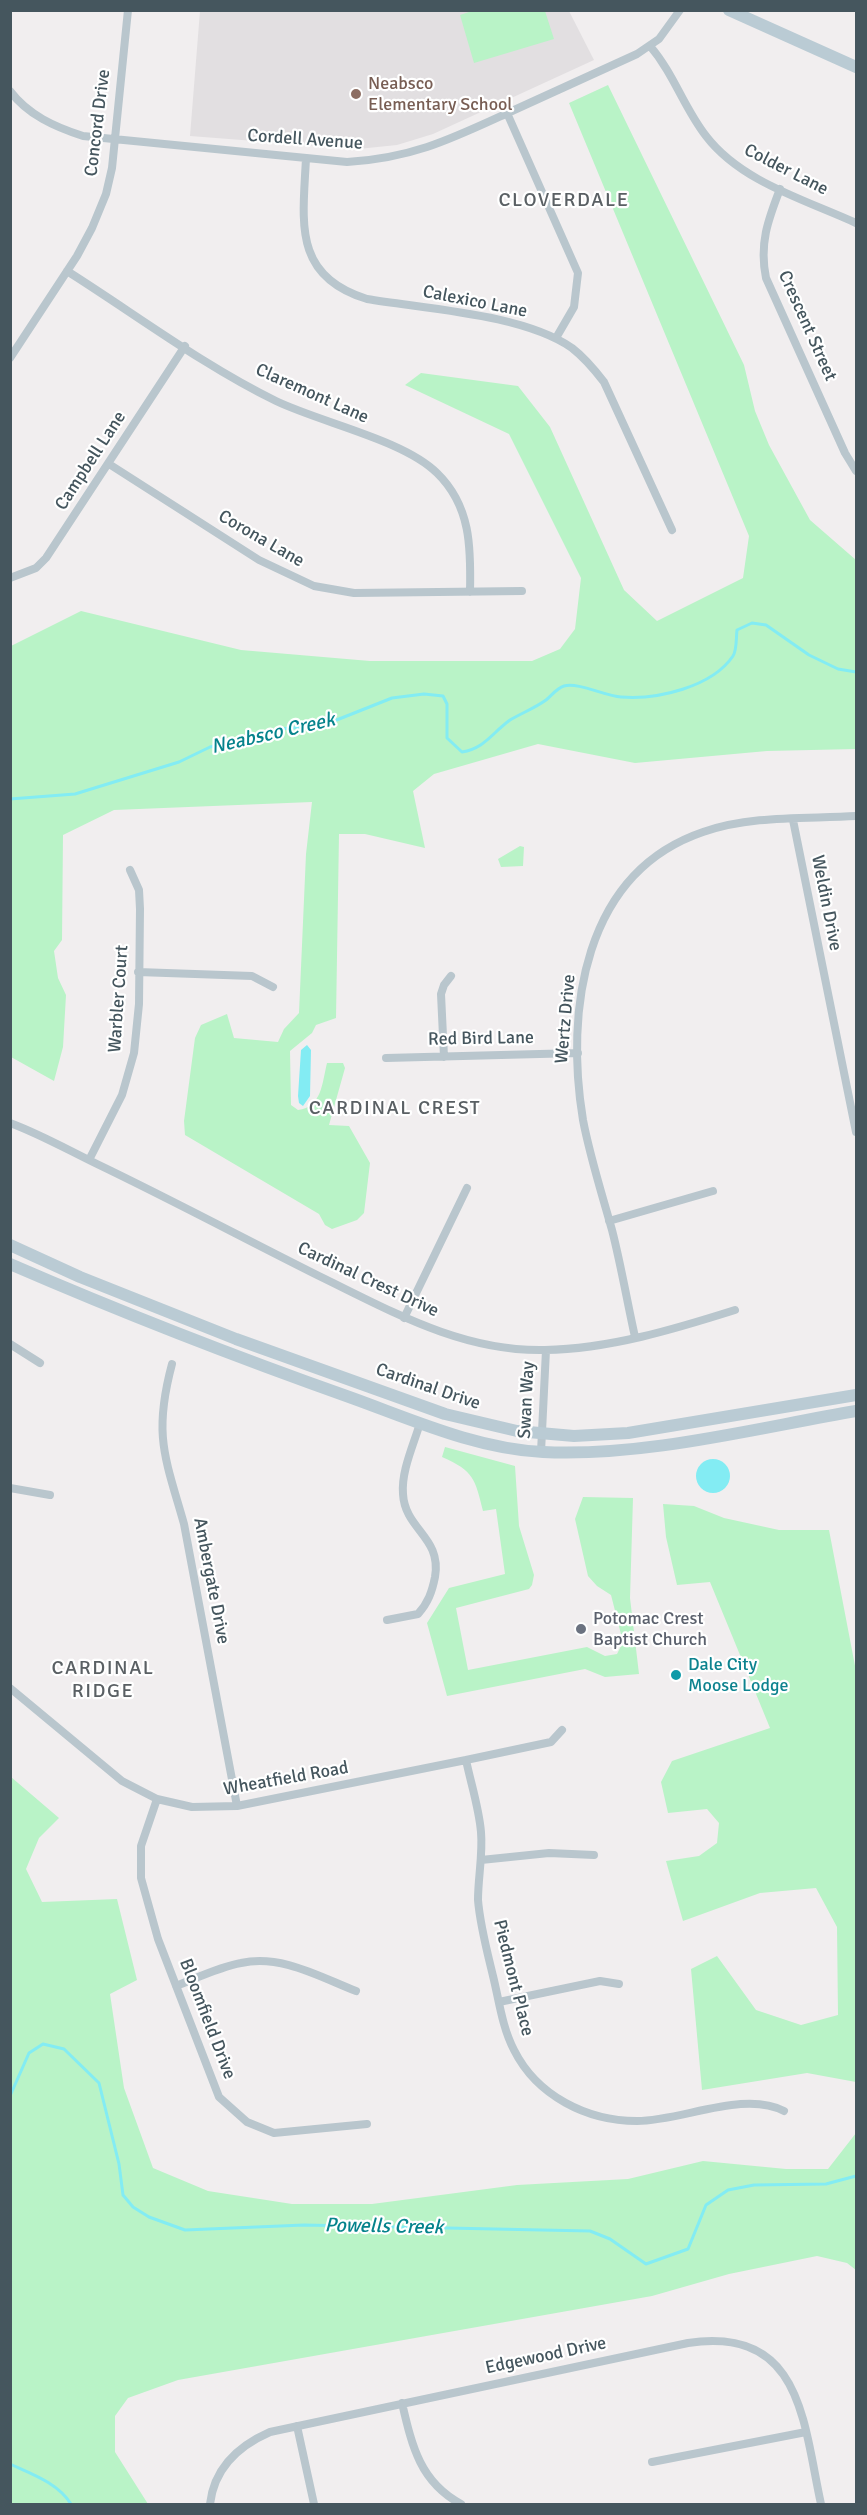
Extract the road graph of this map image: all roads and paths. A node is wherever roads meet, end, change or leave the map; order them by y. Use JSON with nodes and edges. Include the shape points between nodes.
{"nodes":[{"id":1,"x":128,"y":10,"type":"edge"},
{"id":2,"x":680,"y":10,"type":"edge"},
{"id":3,"x":729,"y":10,"type":"edge"},
{"id":4,"x":755,"y":16,"type":"edge"},
{"id":5,"x":650,"y":46,"type":"junction"},
{"id":6,"x":856,"y":67,"type":"edge"},
{"id":7,"x":10,"y":91,"type":"edge"},
{"id":8,"x":507,"y":113,"type":"junction"},
{"id":9,"x":115,"y":141,"type":"junction"},
{"id":10,"x":306,"y":158,"type":"junction"},
{"id":11,"x":780,"y":189,"type":"junction"},
{"id":12,"x":856,"y":223,"type":"edge"},
{"id":13,"x":67,"y":271,"type":"junction"},
{"id":14,"x":556,"y":339,"type":"junction"},
{"id":15,"x":185,"y":346,"type":"junction"},
{"id":16,"x":10,"y":358,"type":"edge"},
{"id":17,"x":109,"y":464,"type":"junction"},
{"id":18,"x":856,"y":471,"type":"edge"},
{"id":19,"x":672,"y":530,"type":"dead end"},
{"id":20,"x":10,"y":578,"type":"edge"},
{"id":21,"x":522,"y":591,"type":"dead end"},
{"id":22,"x":470,"y":592,"type":"junction"},
{"id":23,"x":856,"y":816,"type":"edge"},
{"id":24,"x":793,"y":820,"type":"junction"},
{"id":25,"x":130,"y":870,"type":"dead end"},
{"id":26,"x":138,"y":972,"type":"junction"},
{"id":27,"x":451,"y":976,"type":"dead end"},
{"id":28,"x":273,"y":987,"type":"dead end"},
{"id":29,"x":578,"y":1053,"type":"junction"},
{"id":30,"x":444,"y":1057,"type":"junction"},
{"id":31,"x":386,"y":1058,"type":"dead end"},
{"id":32,"x":10,"y":1123,"type":"edge"},
{"id":33,"x":856,"y":1132,"type":"edge"},
{"id":34,"x":90,"y":1160,"type":"junction"},
{"id":35,"x":467,"y":1188,"type":"dead end"},
{"id":36,"x":713,"y":1191,"type":"dead end"},
{"id":37,"x":609,"y":1221,"type":"junction"},
{"id":38,"x":10,"y":1245,"type":"edge"},
{"id":39,"x":10,"y":1264,"type":"edge"},
{"id":40,"x":735,"y":1310,"type":"dead end"},
{"id":41,"x":404,"y":1318,"type":"junction"},
{"id":42,"x":635,"y":1337,"type":"junction"},
{"id":43,"x":10,"y":1344,"type":"edge"},
{"id":44,"x":546,"y":1350,"type":"junction"},
{"id":45,"x":40,"y":1363,"type":"dead end"},
{"id":46,"x":172,"y":1364,"type":"dead end"},
{"id":47,"x":856,"y":1395,"type":"edge"},
{"id":48,"x":856,"y":1411,"type":"edge"},
{"id":49,"x":420,"y":1422,"type":"junction"},
{"id":50,"x":542,"y":1434,"type":"junction"},
{"id":51,"x":541,"y":1452,"type":"junction"},
{"id":52,"x":10,"y":1488,"type":"edge"},
{"id":53,"x":50,"y":1495,"type":"dead end"},
{"id":54,"x":387,"y":1620,"type":"dead end"},
{"id":55,"x":10,"y":1688,"type":"edge"},
{"id":56,"x":562,"y":1730,"type":"dead end"},
{"id":57,"x":466,"y":1760,"type":"junction"},
{"id":58,"x":157,"y":1799,"type":"junction"},
{"id":59,"x":237,"y":1806,"type":"junction"},
{"id":60,"x":594,"y":1855,"type":"dead end"},
{"id":61,"x":481,"y":1860,"type":"junction"},
{"id":62,"x":619,"y":1984,"type":"dead end"},
{"id":63,"x":176,"y":1986,"type":"junction"},
{"id":64,"x":356,"y":1991,"type":"dead end"},
{"id":65,"x":499,"y":2002,"type":"junction"},
{"id":66,"x":784,"y":2111,"type":"dead end"},
{"id":67,"x":367,"y":2124,"type":"dead end"},
{"id":68,"x":402,"y":2403,"type":"junction"},
{"id":69,"x":297,"y":2426,"type":"junction"},
{"id":70,"x":806,"y":2432,"type":"junction"},
{"id":71,"x":652,"y":2462,"type":"dead end"},
{"id":72,"x":210,"y":2505,"type":"edge"},
{"id":73,"x":314,"y":2505,"type":"edge"},
{"id":74,"x":461,"y":2505,"type":"edge"},
{"id":75,"x":821,"y":2505,"type":"edge"}],
"edges":[{"from":1,"to":9,"type":"street","name":"Concord Drive"},
{"from":2,"to":5,"type":"street","name":"Cordell Avenue","via":[[669,28]]},
{"from":3,"to":4,"type":"main road"},
{"from":4,"to":6,"type":"main road"},
{"from":5,"to":8,"type":"street","name":"Cordell Avenue"},
{"from":5,"to":11,"type":"street","name":"Colder Lane","via":[[710,142],[735,164]]},
{"from":7,"to":9,"type":"street","name":"Cordell Avenue","via":[[22,105],[49,123],[82,136]]},
{"from":8,"to":10,"type":"street","name":"Cordell Avenue","via":[[405,155],[347,162]]},
{"from":8,"to":14,"type":"street","via":[[578,273],[574,308]]},
{"from":9,"to":10,"type":"street","name":"Cordell Avenue"},
{"from":9,"to":13,"type":"street","name":"Concord Drive","via":[[102,203],[87,239]]},
{"from":10,"to":14,"type":"street","name":"Calexico Lane","via":[[304,240],[314,262],[334,283],[367,299],[489,318]]},
{"from":11,"to":12,"type":"street","name":"Colder Lane"},
{"from":11,"to":18,"type":"street","name":"Crescent Street","via":[[764,236],[766,278]]},
{"from":13,"to":15,"type":"street","name":"Claremont Lane"},
{"from":13,"to":16,"type":"street","name":"Concord Drive"},
{"from":14,"to":19,"type":"street","name":"Calexico Lane","via":[[583,357],[604,382]]},
{"from":15,"to":17,"type":"street","name":"Campbell Lane"},
{"from":15,"to":22,"type":"street","name":"Claremont Lane","via":[[275,400],[401,449],[428,465],[448,486],[465,516]]},
{"from":17,"to":20,"type":"street","name":"Campbell Lane","via":[[43,563]]},
{"from":17,"to":22,"type":"street","name":"Corona Lane","via":[[259,560],[314,586],[354,593]]},
{"from":21,"to":22,"type":"street","name":"Corona Lane"},
{"from":23,"to":24,"type":"street","name":"Wertz Drive"},
{"from":24,"to":29,"type":"street","name":"Wertz Drive","via":[[738,823],[702,832],[665,850],[629,878],[611,904],[593,946],[583,989]]},
{"from":24,"to":33,"type":"street","name":"Weldin Drive"},
{"from":25,"to":26,"type":"street","name":"Warbler Court","via":[[139,890]]},
{"from":26,"to":28,"type":"street","via":[[252,976]]},
{"from":26,"to":34,"type":"street","name":"Warbler Court","via":[[137,1028],[129,1071],[122,1095]]},
{"from":27,"to":30,"type":"street","via":[[441,994]]},
{"from":29,"to":30,"type":"street","name":"Red Bird Lane"},
{"from":29,"to":37,"type":"street","name":"Wertz Drive","via":[[583,1120]]},
{"from":30,"to":31,"type":"street","name":"Red Bird Lane"},
{"from":32,"to":34,"type":"street","name":"Cardinal Crest Drive"},
{"from":34,"to":41,"type":"street","name":"Cardinal Crest Drive"},
{"from":35,"to":41,"type":"street"},
{"from":36,"to":37,"type":"street"},
{"from":37,"to":42,"type":"street","name":"Wertz Drive"},
{"from":38,"to":50,"type":"main road","name":"Cardinal Drive","via":[[153,1307],[445,1414],[496,1428]]},
{"from":39,"to":49,"type":"main road","name":"Cardinal Drive","via":[[153,1325]]},
{"from":40,"to":42,"type":"street","name":"Cardinal Crest Drive"},
{"from":41,"to":44,"type":"street","name":"Cardinal Crest Drive","via":[[481,1343]]},
{"from":42,"to":44,"type":"street","name":"Cardinal Crest Drive"},
{"from":43,"to":45,"type":"street"},
{"from":44,"to":50,"type":"street","name":"Swan Way"},
{"from":46,"to":59,"type":"street","name":"Ambergate Drive","via":[[163,1397],[162,1443],[184,1524]]},
{"from":47,"to":50,"type":"main road","name":"Cardinal Drive","via":[[628,1432],[594,1436]]},
{"from":48,"to":51,"type":"main road","name":"Cardinal Drive","via":[[629,1449]]},
{"from":49,"to":51,"type":"main road","name":"Cardinal Drive","via":[[468,1439]]},
{"from":49,"to":54,"type":"street","via":[[402,1493],[408,1515],[429,1540],[437,1563],[425,1606],[411,1618]]},
{"from":50,"to":51,"type":"street","name":"Swan Way"},
{"from":52,"to":53,"type":"street"},
{"from":55,"to":58,"type":"street","name":"Wheatfield Road","via":[[106,1769]]},
{"from":56,"to":57,"type":"street","name":"Wheatfield Road","via":[[551,1742]]},
{"from":57,"to":59,"type":"street","name":"Wheatfield Road"},
{"from":57,"to":61,"type":"street","name":"Piedmont Place","via":[[480,1828]]},
{"from":58,"to":59,"type":"street","name":"Wheatfield Road","via":[[192,1807]]},
{"from":58,"to":63,"type":"street","name":"Bloomfield Drive","via":[[141,1846],[141,1878]]},
{"from":60,"to":61,"type":"street","via":[[549,1853]]},
{"from":61,"to":65,"type":"street","name":"Piedmont Place","via":[[481,1922]]},
{"from":62,"to":65,"type":"street","via":[[600,1981]]},
{"from":63,"to":64,"type":"street","via":[[240,1963],[267,1960]]},
{"from":63,"to":67,"type":"street","name":"Bloomfield Drive","via":[[213,2085],[236,2115],[259,2128],[282,2134]]},
{"from":65,"to":66,"type":"street","name":"Piedmont Place","via":[[513,2049],[531,2076],[559,2099],[586,2113],[640,2121],[756,2103]]},
{"from":68,"to":69,"type":"street","name":"Edgewood Drive"},
{"from":68,"to":70,"type":"street","name":"Edgewood Drive","via":[[688,2343],[721,2341],[748,2347],[778,2366],[795,2390]]},
{"from":68,"to":74,"type":"street","via":[[418,2461],[436,2487]]},
{"from":69,"to":72,"type":"street","name":"Edgewood Drive","via":[[257,2438],[232,2457],[219,2473]]},
{"from":69,"to":73,"type":"street"},
{"from":70,"to":71,"type":"street"},
{"from":70,"to":75,"type":"street","name":"Edgewood Drive"}]}
